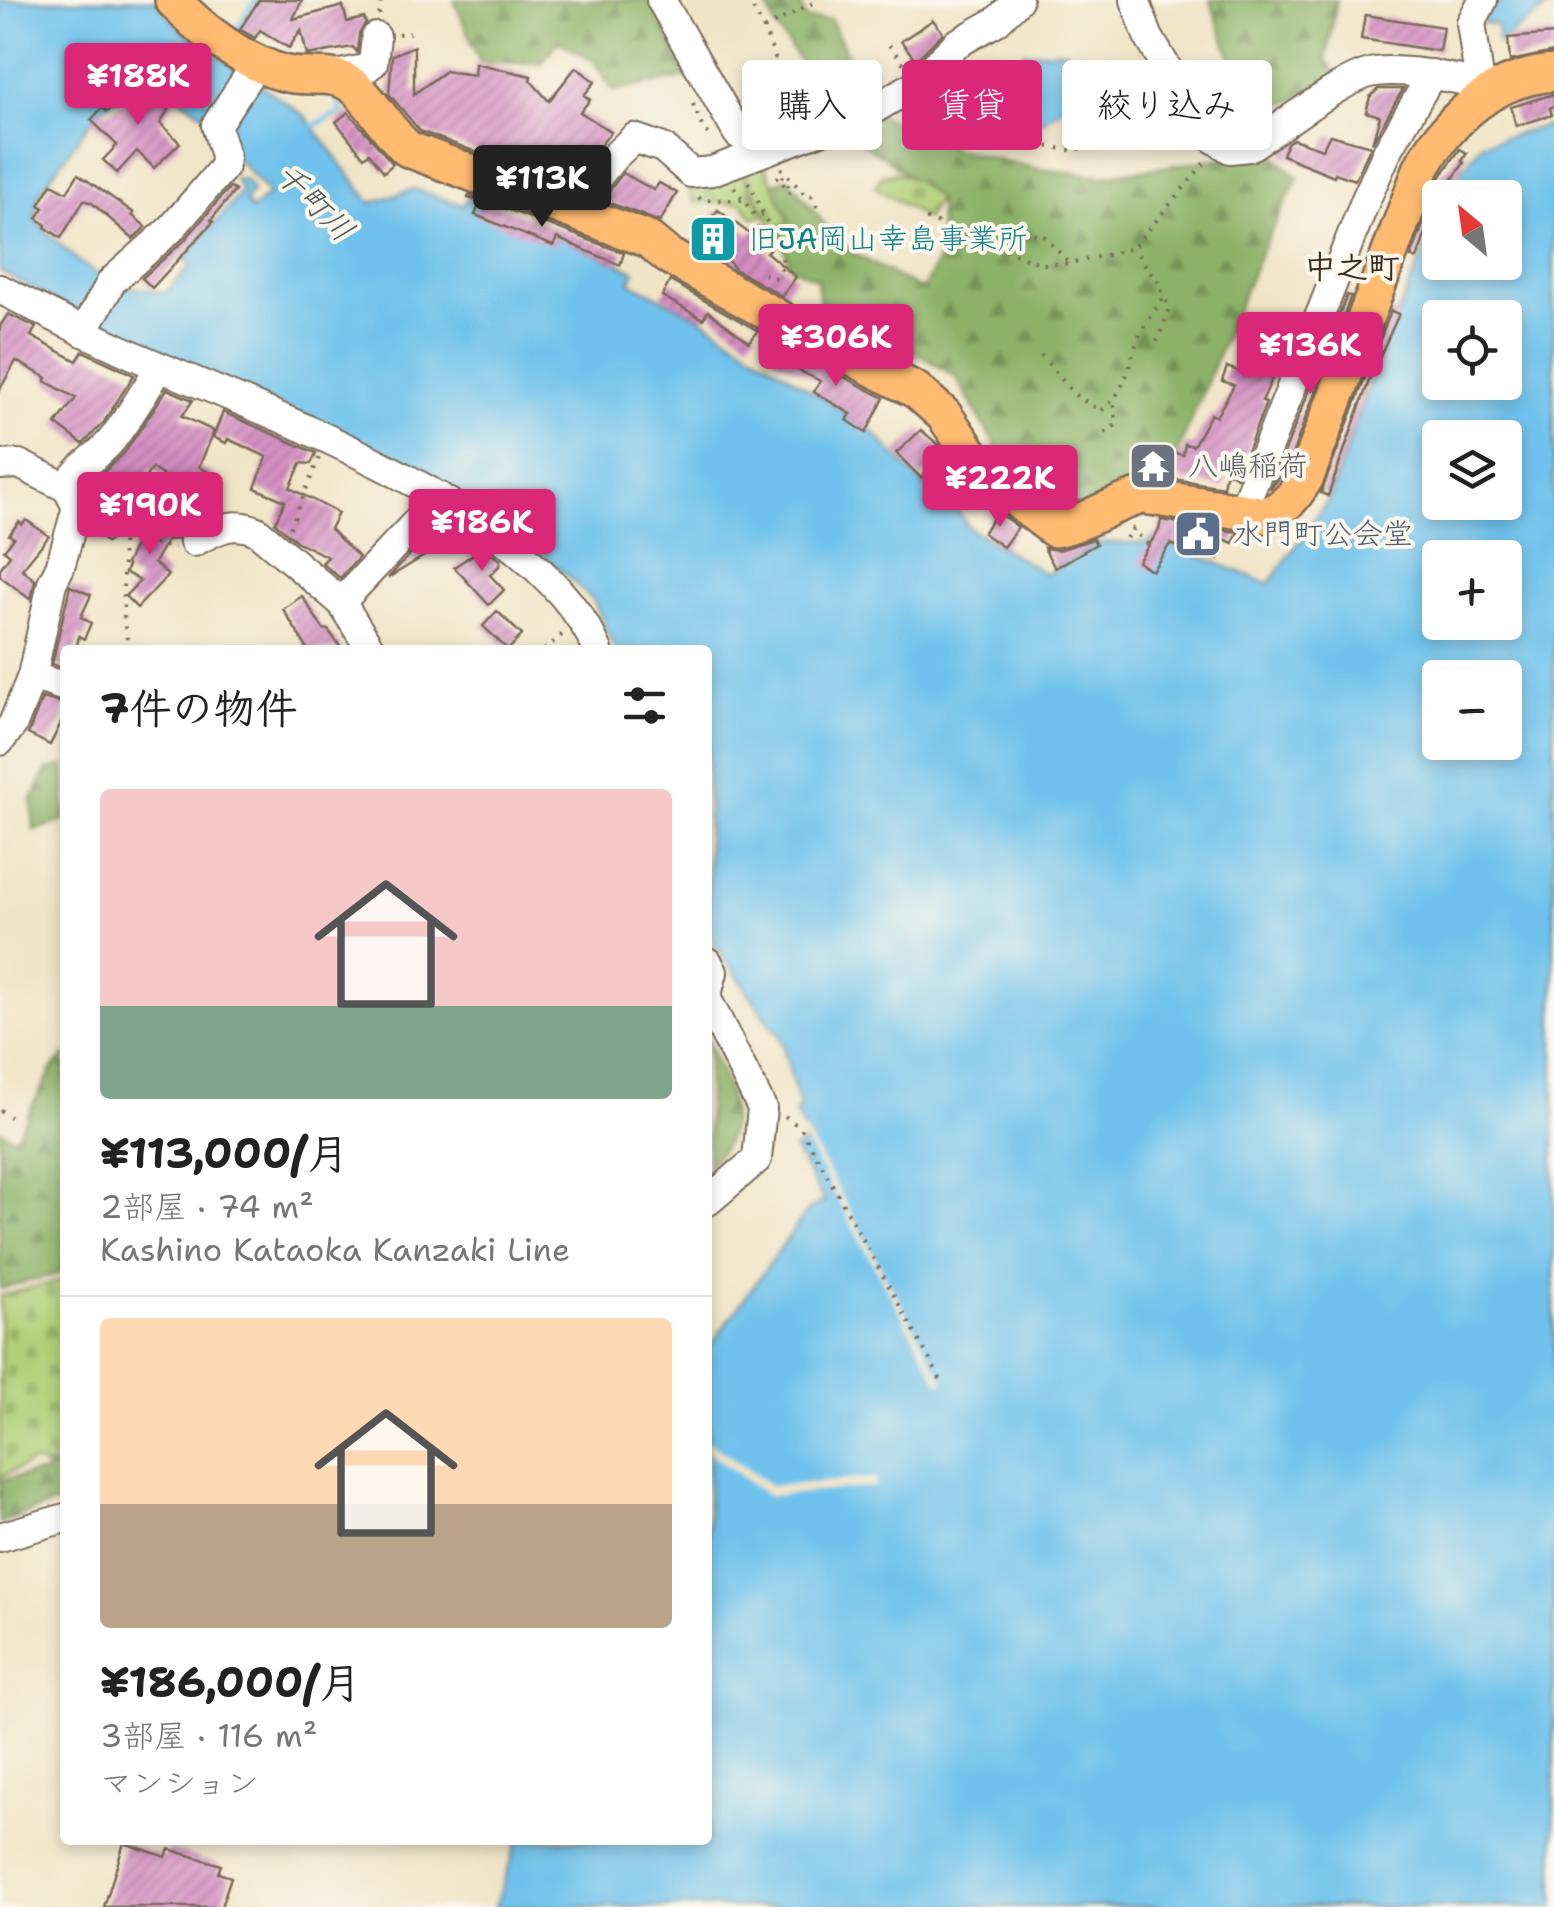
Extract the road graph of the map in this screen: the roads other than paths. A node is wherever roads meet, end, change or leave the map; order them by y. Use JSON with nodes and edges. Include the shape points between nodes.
{"nodes":[{"id":1,"x":173,"y":0,"type":"edge"},
{"id":2,"x":662,"y":0,"type":"edge"},
{"id":3,"x":1018,"y":0,"type":"edge"},
{"id":4,"x":1136,"y":0,"type":"edge"},
{"id":5,"x":1483,"y":0,"type":"edge"},
{"id":6,"x":376,"y":37,"type":"dead end"},
{"id":7,"x":254,"y":66,"type":"junction"},
{"id":8,"x":1554,"y":73,"type":"edge"},
{"id":9,"x":1432,"y":74,"type":"junction"},
{"id":10,"x":331,"y":76,"type":"junction"},
{"id":11,"x":1481,"y":90,"type":"junction"},
{"id":12,"x":882,"y":104,"type":"edge"},
{"id":13,"x":742,"y":133,"type":"edge"},
{"id":14,"x":783,"y":150,"type":"edge"},
{"id":15,"x":570,"y":211,"type":"junction"},
{"id":16,"x":0,"y":289,"type":"edge"},
{"id":17,"x":85,"y":327,"type":"junction"},
{"id":18,"x":160,"y":367,"type":"junction"},
{"id":19,"x":0,"y":465,"type":"edge"},
{"id":20,"x":72,"y":497,"type":"junction"},
{"id":21,"x":440,"y":498,"type":"junction"},
{"id":22,"x":1242,"y":512,"type":"junction"},
{"id":23,"x":194,"y":542,"type":"road end"},
{"id":24,"x":341,"y":602,"type":"junction"},
{"id":25,"x":368,"y":645,"type":"edge"},
{"id":26,"x":596,"y":645,"type":"edge"},
{"id":27,"x":32,"y":676,"type":"junction"},
{"id":28,"x":60,"y":685,"type":"edge"},
{"id":29,"x":0,"y":740,"type":"edge"},
{"id":30,"x":712,"y":1007,"type":"edge"},
{"id":31,"x":712,"y":1198,"type":"edge"},
{"id":32,"x":60,"y":1519,"type":"edge"},
{"id":33,"x":0,"y":1537,"type":"edge"}],
"edges":[{"from":1,"to":7,"type":"main road"},
{"from":2,"to":13,"type":"street"},
{"from":3,"to":12,"type":"street","via":[[956,44],[918,84]]},
{"from":4,"to":9,"type":"street","via":[[1148,36],[1206,133],[1230,149],[1249,147],[1374,72]]},
{"from":5,"to":11,"type":"street","via":[[1471,23]]},
{"from":6,"to":10,"type":"street","via":[[374,63]]},
{"from":7,"to":10,"type":"main road"},
{"from":7,"to":17,"type":"street","via":[[216,125],[224,167],[172,228],[112,280]]},
{"from":8,"to":11,"type":"main road"},
{"from":9,"to":11,"type":"street"},
{"from":9,"to":22,"type":"street","via":[[1366,198]]},
{"from":10,"to":15,"type":"main road","via":[[353,85],[408,149]]},
{"from":11,"to":22,"type":"main road","via":[[1422,167],[1306,478],[1280,510]]},
{"from":14,"to":15,"type":"street","via":[[734,172],[691,173],[664,148],[634,138]]},
{"from":15,"to":22,"type":"main road","via":[[649,240],[667,256],[917,391],[944,416],[986,476],[1054,528],[1143,496]]},
{"from":16,"to":17,"type":"street"},
{"from":17,"to":18,"type":"street"},
{"from":18,"to":20,"type":"street","via":[[112,440],[71,478]]},
{"from":18,"to":21,"type":"street","via":[[283,418]]},
{"from":19,"to":20,"type":"street","via":[[19,464]]},
{"from":20,"to":27,"type":"street"},
{"from":21,"to":24,"type":"street"},
{"from":21,"to":26,"type":"street","via":[[544,572]]},
{"from":23,"to":24,"type":"street","via":[[244,525]]},
{"from":24,"to":25,"type":"street"},
{"from":27,"to":28,"type":"street"},
{"from":27,"to":29,"type":"street"},
{"from":30,"to":31,"type":"street","via":[[764,1119],[757,1159]]},
{"from":32,"to":33,"type":"street"}]}
